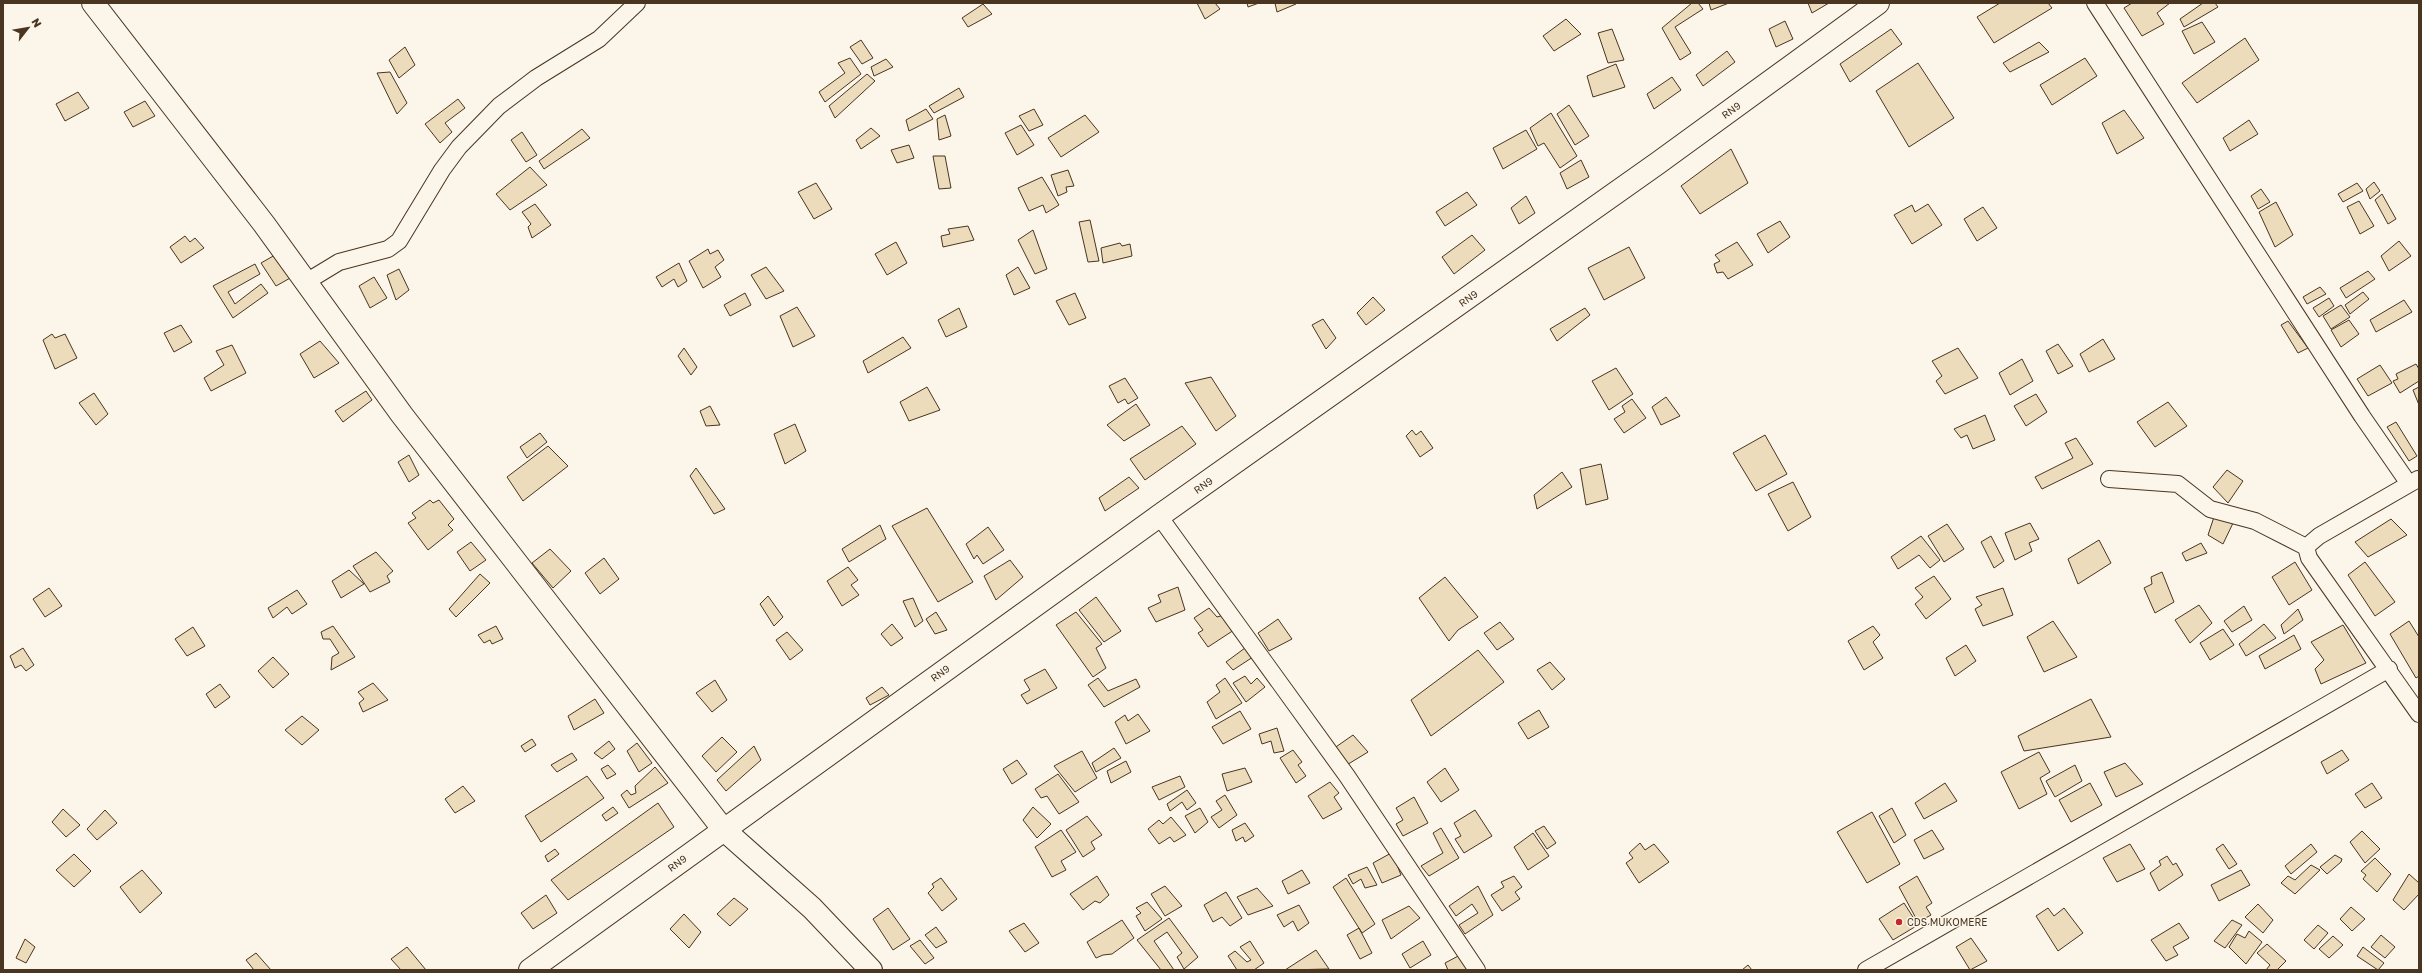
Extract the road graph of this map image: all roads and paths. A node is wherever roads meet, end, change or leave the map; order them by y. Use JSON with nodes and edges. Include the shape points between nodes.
{"nodes":[{"id":1,"x":93,"y":3,"type":"edge"},
{"id":2,"x":637,"y":3,"type":"edge"},
{"id":3,"x":1878,"y":3,"type":"edge"},
{"id":4,"x":2095,"y":3,"type":"edge"},
{"id":5,"x":306,"y":282,"type":"junction"},
{"id":6,"x":2109,"y":479,"type":"dead end"},
{"id":7,"x":2414,"y":481,"type":"edge"},
{"id":8,"x":1159,"y":516,"type":"junction"},
{"id":9,"x":2306,"y":547,"type":"junction"},
{"id":10,"x":2389,"y":669,"type":"junction"},
{"id":11,"x":2419,"y":714,"type":"edge"},
{"id":12,"x":723,"y":829,"type":"junction"},
{"id":13,"x":530,"y":970,"type":"edge"},
{"id":14,"x":872,"y":970,"type":"edge"},
{"id":15,"x":1477,"y":970,"type":"edge"},
{"id":16,"x":1866,"y":970,"type":"edge"}],
"edges":[{"from":1,"to":5,"type":"main road"},
{"from":2,"to":5,"type":"street","via":[[599,39],[525,85],[499,106],[459,147],[399,241],[388,249],[339,262]]},
{"from":3,"to":8,"type":"main road","name":"RN9","via":[[1658,163]]},
{"from":4,"to":7,"type":"street","via":[[2362,416]]},
{"from":5,"to":12,"type":"main road","via":[[402,415]]},
{"from":6,"to":9,"type":"street","via":[[2178,484],[2210,509],[2255,521]]},
{"from":7,"to":9,"type":"street","via":[[2319,536]]},
{"from":8,"to":12,"type":"main road","name":"RN9"},
{"from":8,"to":15,"type":"street","via":[[1347,776]]},
{"from":9,"to":10,"type":"street","via":[[2309,558]]},
{"from":10,"to":11,"type":"street"},
{"from":10,"to":16,"type":"street"},
{"from":12,"to":13,"type":"main road","name":"RN9"},
{"from":12,"to":14,"type":"main road","via":[[817,913]]}]}
